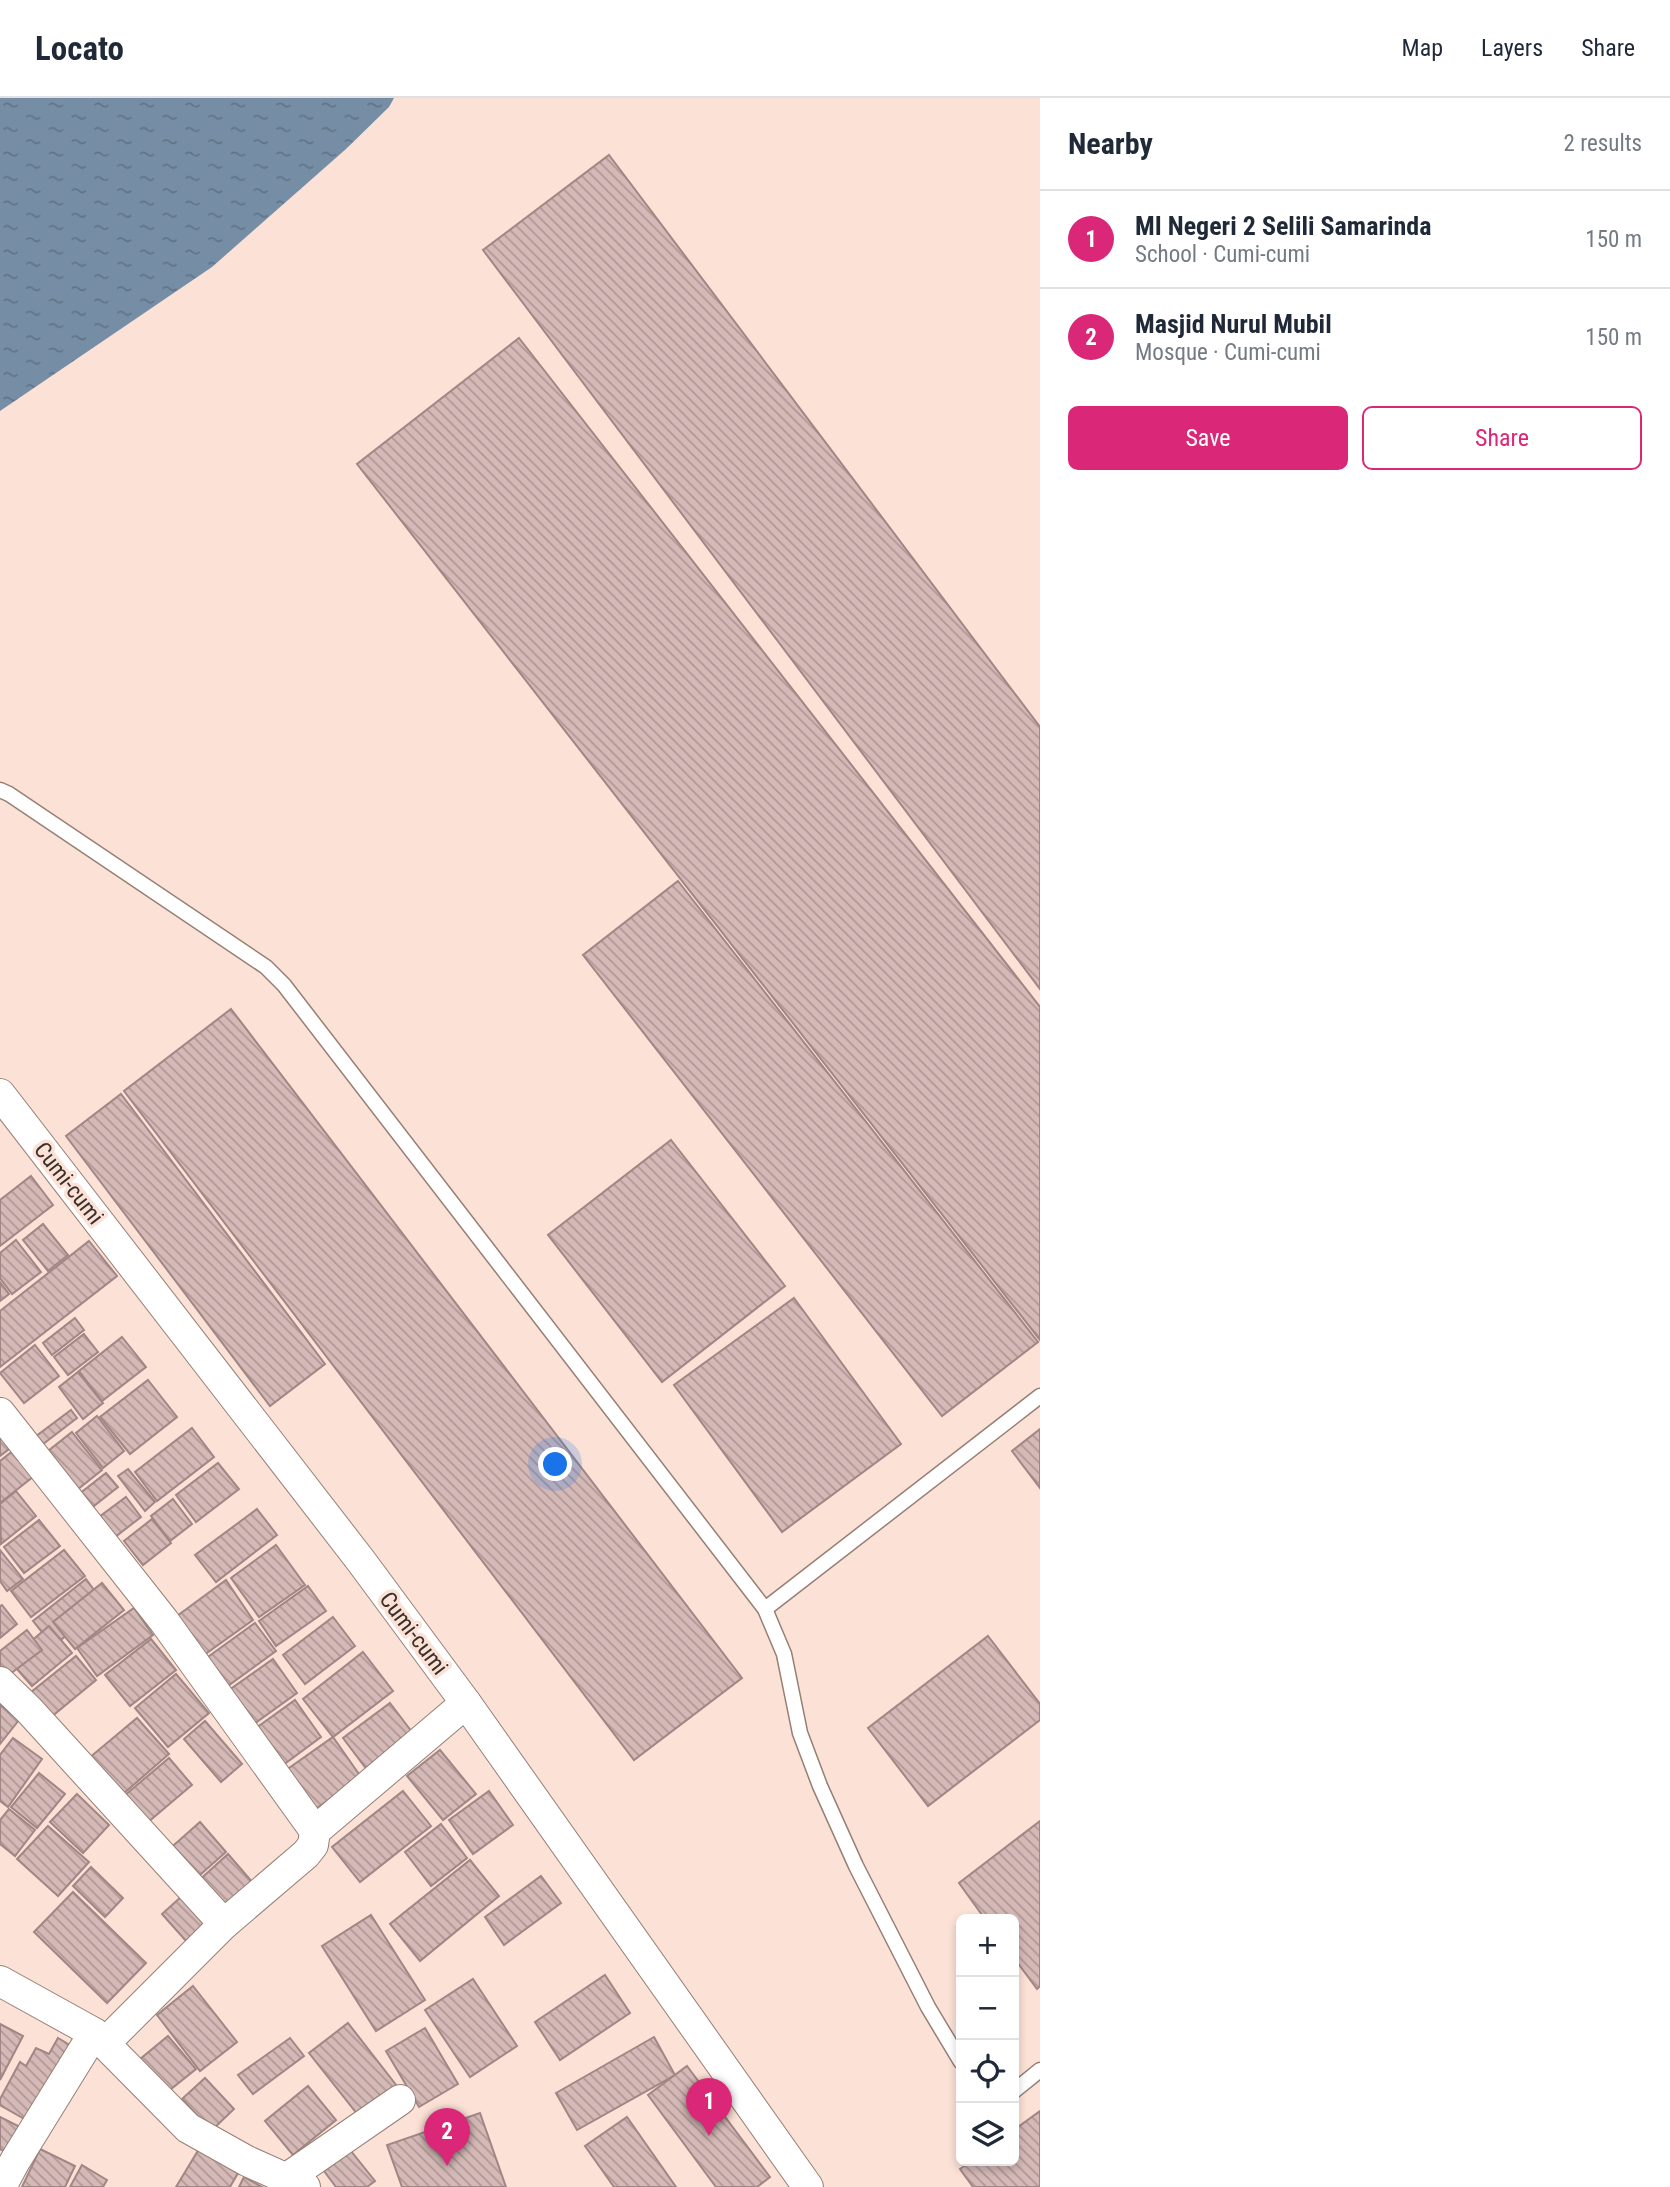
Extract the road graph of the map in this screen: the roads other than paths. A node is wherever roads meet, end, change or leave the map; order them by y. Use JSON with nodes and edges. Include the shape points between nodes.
{"nodes":[{"id":1,"x":0,"y":790,"type":"edge"},
{"id":2,"x":0,"y":1094,"type":"edge"},
{"id":3,"x":1040,"y":1396,"type":"edge"},
{"id":4,"x":0,"y":1413,"type":"edge"},
{"id":5,"x":765,"y":1609,"type":"junction"},
{"id":6,"x":0,"y":1682,"type":"edge"},
{"id":7,"x":466,"y":1703,"type":"junction"},
{"id":8,"x":315,"y":1831,"type":"junction"},
{"id":9,"x":224,"y":1924,"type":"junction"},
{"id":10,"x":0,"y":1982,"type":"edge"},
{"id":11,"x":99,"y":2038,"type":"junction"},
{"id":12,"x":956,"y":2053,"type":"edge"},
{"id":13,"x":1040,"y":2070,"type":"edge"},
{"id":14,"x":1019,"y":2087,"type":"edge"},
{"id":15,"x":400,"y":2100,"type":"dead end"},
{"id":16,"x":296,"y":2183,"type":"edge"},
{"id":17,"x":1,"y":2187,"type":"edge"},
{"id":18,"x":808,"y":2187,"type":"edge"}],
"edges":[{"from":1,"to":5,"type":"lane","via":[[266,967],[284,985]]},
{"from":2,"to":7,"type":"street","name":"Cumi-cumi"},
{"from":3,"to":5,"type":"lane"},
{"from":4,"to":8,"type":"street","via":[[164,1621]]},
{"from":5,"to":12,"type":"lane","via":[[784,1654],[800,1733],[820,1786],[916,1984]]},
{"from":6,"to":9,"type":"street"},
{"from":7,"to":8,"type":"street"},
{"from":7,"to":18,"type":"street","name":"Cumi-cumi"},
{"from":8,"to":9,"type":"street","via":[[306,1854]]},
{"from":9,"to":11,"type":"street"},
{"from":10,"to":11,"type":"street"},
{"from":11,"to":16,"type":"street","via":[[188,2128]]},
{"from":11,"to":17,"type":"street"},
{"from":13,"to":14,"type":"lane"},
{"from":15,"to":16,"type":"street"}]}
